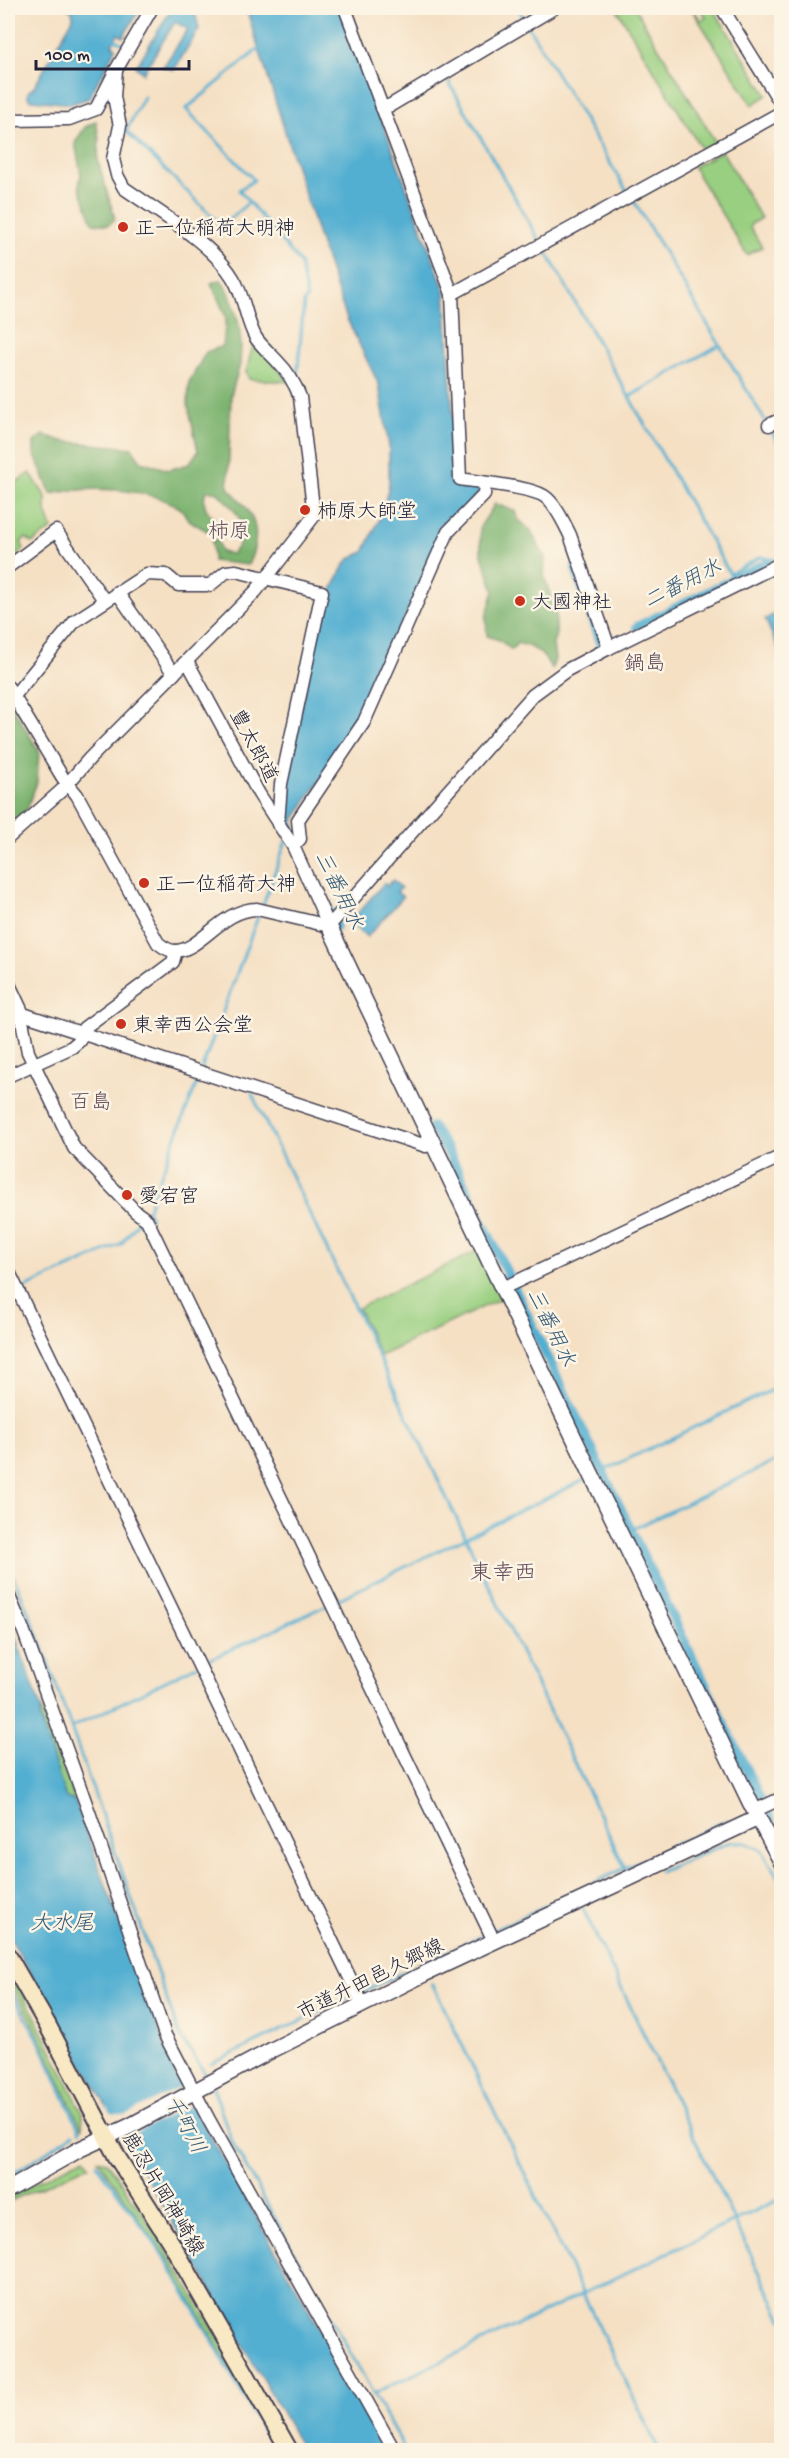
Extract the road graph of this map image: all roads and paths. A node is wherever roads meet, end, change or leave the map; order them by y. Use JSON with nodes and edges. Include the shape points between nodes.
{"nodes":[{"id":1,"x":152,"y":8,"type":"edge"},
{"id":2,"x":345,"y":8,"type":"edge"},
{"id":3,"x":554,"y":8,"type":"edge"},
{"id":4,"x":722,"y":8,"type":"edge"},
{"id":5,"x":116,"y":70,"type":"junction"},
{"id":6,"x":382,"y":108,"type":"junction"},
{"id":7,"x":781,"y":111,"type":"edge"},
{"id":8,"x":8,"y":127,"type":"edge"},
{"id":9,"x":452,"y":294,"type":"junction"},
{"id":10,"x":782,"y":419,"type":"edge"},
{"id":11,"x":769,"y":425,"type":"dead end"},
{"id":12,"x":485,"y":487,"type":"junction"},
{"id":13,"x":8,"y":567,"type":"edge"},
{"id":14,"x":778,"y":569,"type":"edge"},
{"id":15,"x":268,"y":577,"type":"junction"},
{"id":16,"x":117,"y":592,"type":"junction"},
{"id":17,"x":104,"y":600,"type":"junction"},
{"id":18,"x":607,"y":643,"type":"junction"},
{"id":19,"x":187,"y":661,"type":"junction"},
{"id":20,"x":174,"y":674,"type":"junction"},
{"id":21,"x":10,"y":691,"type":"edge"},
{"id":22,"x":66,"y":781,"type":"junction"},
{"id":23,"x":8,"y":838,"type":"edge"},
{"id":24,"x":290,"y":839,"type":"junction"},
{"id":25,"x":332,"y":921,"type":"junction"},
{"id":26,"x":176,"y":951,"type":"junction"},
{"id":27,"x":8,"y":982,"type":"edge"},
{"id":28,"x":22,"y":1017,"type":"junction"},
{"id":29,"x":8,"y":1018,"type":"edge"},
{"id":30,"x":80,"y":1037,"type":"junction"},
{"id":31,"x":35,"y":1064,"type":"junction"},
{"id":32,"x":8,"y":1076,"type":"edge"},
{"id":33,"x":434,"y":1144,"type":"junction"},
{"id":34,"x":782,"y":1156,"type":"edge"},
{"id":35,"x":8,"y":1270,"type":"edge"},
{"id":36,"x":502,"y":1288,"type":"junction"},
{"id":37,"x":8,"y":1594,"type":"edge"},
{"id":38,"x":782,"y":1798,"type":"edge"},
{"id":39,"x":760,"y":1811,"type":"junction"},
{"id":40,"x":782,"y":1863,"type":"edge"},
{"id":41,"x":491,"y":1935,"type":"junction"},
{"id":42,"x":8,"y":1956,"type":"edge"},
{"id":43,"x":360,"y":1998,"type":"junction"},
{"id":44,"x":196,"y":2090,"type":"junction"},
{"id":45,"x":111,"y":2135,"type":"junction"},
{"id":46,"x":8,"y":2190,"type":"edge"},
{"id":47,"x":289,"y":2451,"type":"edge"},
{"id":48,"x":394,"y":2451,"type":"edge"}],
"edges":[{"from":1,"to":5,"type":"street"},
{"from":2,"to":6,"type":"street"},
{"from":3,"to":6,"type":"street"},
{"from":4,"to":7,"type":"street"},
{"from":5,"to":8,"type":"street","via":[[96,109],[69,119],[14,120]]},
{"from":5,"to":15,"type":"street","via":[[114,97],[120,126],[113,159],[120,182],[217,255],[239,289],[252,332],[280,364],[300,397],[314,516]]},
{"from":6,"to":9,"type":"street"},
{"from":7,"to":9,"type":"street"},
{"from":9,"to":12,"type":"street","via":[[460,479]]},
{"from":10,"to":11,"type":"street"},
{"from":12,"to":18,"type":"street","via":[[515,487],[544,496],[554,508],[570,535]]},
{"from":12,"to":24,"type":"street","via":[[448,532],[363,722],[298,820],[300,839]]},
{"from":13,"to":17,"type":"street","via":[[56,531]]},
{"from":14,"to":18,"type":"street"},
{"from":15,"to":16,"type":"street","via":[[236,571],[226,572],[210,585],[178,585],[166,575],[147,574]]},
{"from":15,"to":19,"type":"street"},
{"from":15,"to":24,"type":"street","via":[[322,592],[281,784]]},
{"from":16,"to":17,"type":"street"},
{"from":16,"to":20,"type":"street"},
{"from":17,"to":21,"type":"street","via":[[75,621]]},
{"from":18,"to":25,"type":"street","via":[[523,704]]},
{"from":19,"to":20,"type":"street"},
{"from":19,"to":24,"type":"street","name":"豊太郎道"},
{"from":20,"to":22,"type":"street"},
{"from":21,"to":22,"type":"street"},
{"from":22,"to":23,"type":"street"},
{"from":22,"to":26,"type":"street","via":[[154,938]]},
{"from":24,"to":25,"type":"street","name":"豊太郎道"},
{"from":25,"to":26,"type":"street","via":[[261,910],[241,911]]},
{"from":25,"to":33,"type":"street"},
{"from":26,"to":30,"type":"street","via":[[173,962],[84,1028]]},
{"from":27,"to":28,"type":"street"},
{"from":28,"to":29,"type":"street"},
{"from":28,"to":30,"type":"street"},
{"from":28,"to":31,"type":"street","via":[[28,1052]]},
{"from":30,"to":31,"type":"street","via":[[72,1047]]},
{"from":30,"to":33,"type":"street","via":[[426,1146]]},
{"from":31,"to":32,"type":"street"},
{"from":31,"to":41,"type":"street","via":[[74,1148],[141,1216]]},
{"from":33,"to":36,"type":"street"},
{"from":34,"to":36,"type":"street"},
{"from":35,"to":43,"type":"street"},
{"from":36,"to":39,"type":"street"},
{"from":37,"to":44,"type":"street","via":[[165,2035]]},
{"from":38,"to":39,"type":"street"},
{"from":39,"to":40,"type":"street"},
{"from":39,"to":41,"type":"street","name":"市道升田邑久郷線"},
{"from":41,"to":43,"type":"street","name":"市道升田邑久郷線"},
{"from":42,"to":45,"type":"main road","name":"鹿忍片岡神崎線"},
{"from":43,"to":44,"type":"street","name":"市道升田邑久郷線"},
{"from":44,"to":45,"type":"street","name":"市道升田邑久郷線"},
{"from":44,"to":48,"type":"street"},
{"from":45,"to":46,"type":"street","name":"市道升田邑久郷線"},
{"from":45,"to":47,"type":"main road","name":"鹿忍片岡神崎線"}]}
